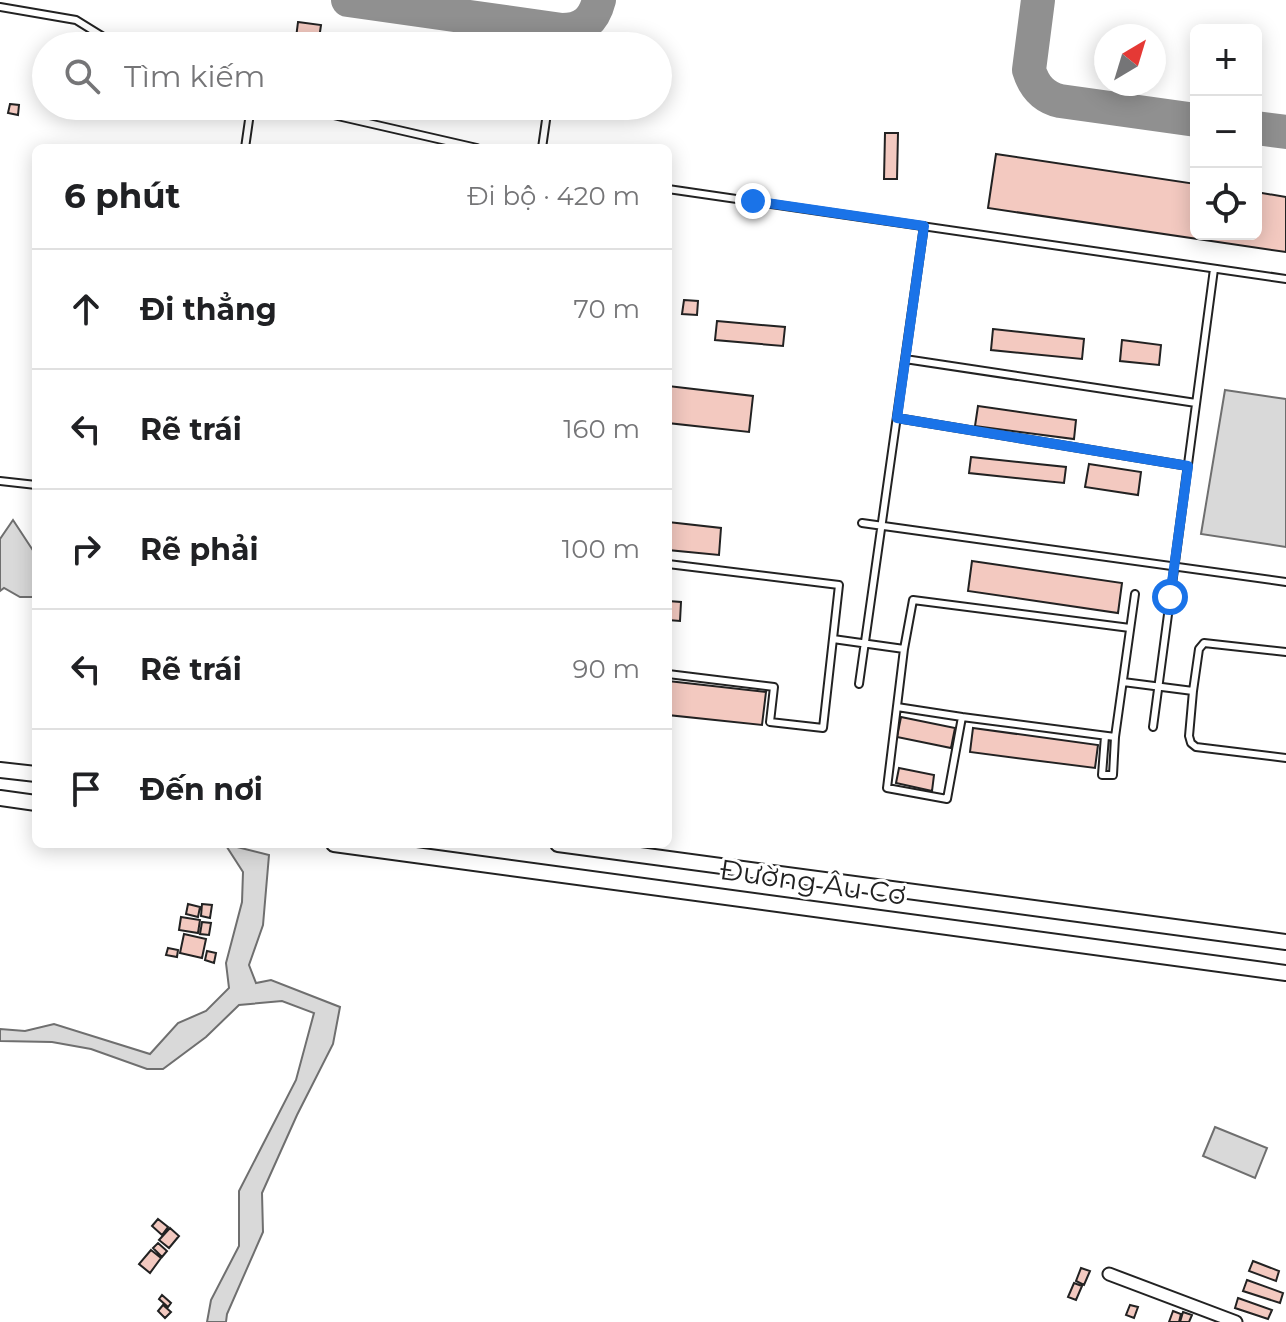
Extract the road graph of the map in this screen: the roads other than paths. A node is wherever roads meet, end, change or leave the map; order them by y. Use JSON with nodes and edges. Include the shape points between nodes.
{"nodes":[{"id":1,"x":0,"y":7,"type":"edge"},
{"id":2,"x":95,"y":32,"type":"edge"},
{"id":3,"x":249,"y":120,"type":"edge"},
{"id":4,"x":355,"y":120,"type":"edge"},
{"id":5,"x":546,"y":120,"type":"edge"},
{"id":6,"x":246,"y":144,"type":"edge"},
{"id":7,"x":460,"y":144,"type":"edge"},
{"id":8,"x":543,"y":144,"type":"edge"},
{"id":9,"x":672,"y":190,"type":"edge"},
{"id":10,"x":924,"y":226,"type":"junction"},
{"id":11,"x":1214,"y":269,"type":"junction"},
{"id":12,"x":1286,"y":279,"type":"edge"},
{"id":13,"x":905,"y":359,"type":"junction"},
{"id":14,"x":1196,"y":403,"type":"junction"},
{"id":15,"x":897,"y":418,"type":"junction"},
{"id":16,"x":1188,"y":466,"type":"junction"},
{"id":17,"x":0,"y":481,"type":"edge"},
{"id":18,"x":32,"y":485,"type":"edge"},
{"id":19,"x":862,"y":523,"type":"dead end"},
{"id":20,"x":881,"y":526,"type":"junction"},
{"id":21,"x":672,"y":564,"type":"edge"},
{"id":22,"x":1174,"y":567,"type":"junction"},
{"id":23,"x":1286,"y":582,"type":"edge"},
{"id":24,"x":1135,"y":594,"type":"dead end"},
{"id":25,"x":1130,"y":628,"type":"junction"},
{"id":26,"x":833,"y":639,"type":"junction"},
{"id":27,"x":865,"y":643,"type":"junction"},
{"id":28,"x":904,"y":649,"type":"junction"},
{"id":29,"x":1286,"y":652,"type":"edge"},
{"id":30,"x":672,"y":674,"type":"edge"},
{"id":31,"x":1123,"y":682,"type":"junction"},
{"id":32,"x":859,"y":684,"type":"dead end"},
{"id":33,"x":1158,"y":686,"type":"junction"},
{"id":34,"x":1193,"y":691,"type":"junction"},
{"id":35,"x":897,"y":707,"type":"junction"},
{"id":36,"x":962,"y":717,"type":"junction"},
{"id":37,"x":1153,"y":727,"type":"dead end"},
{"id":38,"x":1105,"y":736,"type":"junction"},
{"id":39,"x":1115,"y":737,"type":"junction"},
{"id":40,"x":1286,"y":758,"type":"edge"},
{"id":41,"x":0,"y":770,"type":"edge"},
{"id":42,"x":32,"y":774,"type":"edge"},
{"id":43,"x":0,"y":798,"type":"edge"},
{"id":44,"x":32,"y":802,"type":"edge"},
{"id":45,"x":392,"y":848,"type":"edge"},
{"id":46,"x":588,"y":848,"type":"edge"},
{"id":47,"x":450,"y":852,"type":"edge"},
{"id":48,"x":1286,"y":942,"type":"edge"},
{"id":49,"x":1286,"y":973,"type":"edge"},
{"id":50,"x":1109,"y":1274,"type":"dead end"},
{"id":51,"x":1229,"y":1321,"type":"edge"}],
"edges":[{"from":1,"to":2,"type":"lane","via":[[76,20]]},
{"from":3,"to":6,"type":"lane"},
{"from":4,"to":7,"type":"lane"},
{"from":5,"to":8,"type":"lane"},
{"from":9,"to":10,"type":"lane"},
{"from":10,"to":11,"type":"lane"},
{"from":10,"to":13,"type":"lane"},
{"from":11,"to":12,"type":"lane"},
{"from":11,"to":14,"type":"lane"},
{"from":13,"to":14,"type":"lane"},
{"from":13,"to":15,"type":"lane"},
{"from":14,"to":16,"type":"lane"},
{"from":15,"to":16,"type":"lane"},
{"from":15,"to":20,"type":"lane"},
{"from":16,"to":22,"type":"lane"},
{"from":17,"to":18,"type":"lane"},
{"from":19,"to":20,"type":"lane"},
{"from":20,"to":22,"type":"lane"},
{"from":20,"to":27,"type":"lane"},
{"from":21,"to":26,"type":"lane","via":[[839,585]]},
{"from":22,"to":23,"type":"lane"},
{"from":22,"to":33,"type":"lane"},
{"from":24,"to":25,"type":"lane"},
{"from":25,"to":28,"type":"lane","via":[[913,600]]},
{"from":25,"to":31,"type":"lane"},
{"from":26,"to":27,"type":"lane"},
{"from":26,"to":30,"type":"lane","via":[[823,728],[770,722],[774,687]]},
{"from":27,"to":28,"type":"lane"},
{"from":27,"to":32,"type":"lane"},
{"from":28,"to":35,"type":"lane"},
{"from":29,"to":34,"type":"lane","via":[[1204,643]]},
{"from":31,"to":33,"type":"lane"},
{"from":31,"to":39,"type":"lane"},
{"from":33,"to":34,"type":"lane"},
{"from":33,"to":37,"type":"lane"},
{"from":34,"to":40,"type":"lane","via":[[1191,743],[1196,747]]},
{"from":35,"to":36,"type":"lane"},
{"from":35,"to":36,"type":"lane","via":[[887,788],[947,799]]},
{"from":36,"to":38,"type":"lane"},
{"from":38,"to":39,"type":"lane"},
{"from":38,"to":39,"type":"lane","via":[[1102,775],[1113,775]]},
{"from":41,"to":42,"type":"street"},
{"from":43,"to":44,"type":"street"},
{"from":45,"to":47,"type":"street","name":"Đường Âu Cơ"},
{"from":46,"to":48,"type":"street","name":"Đường Âu Cơ"},
{"from":47,"to":49,"type":"street","name":"Đường Âu Cơ"},
{"from":50,"to":51,"type":"street"}]}
